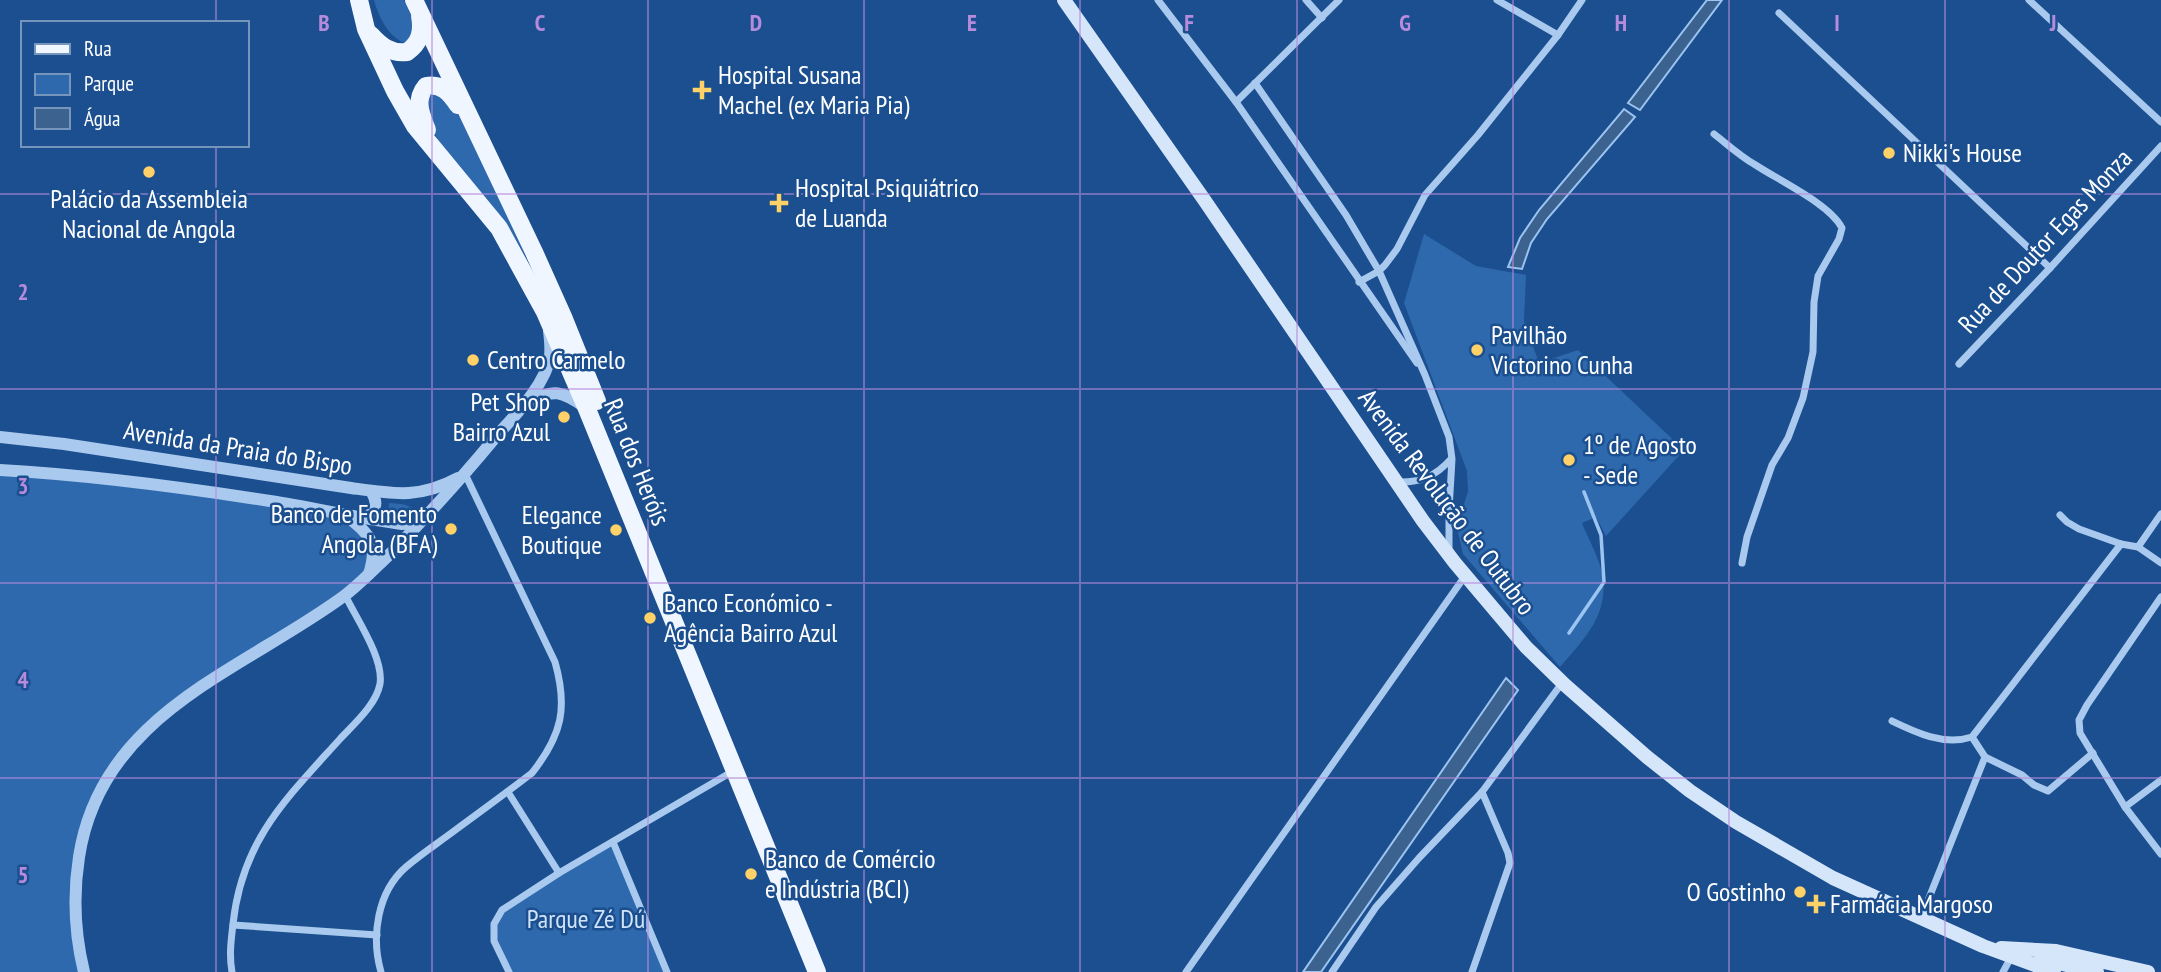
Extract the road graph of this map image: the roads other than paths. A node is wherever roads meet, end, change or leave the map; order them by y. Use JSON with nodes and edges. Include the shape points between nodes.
{"nodes":[{"id":1,"x":359,"y":0,"type":"edge"},
{"id":2,"x":1064,"y":0,"type":"edge"},
{"id":3,"x":1158,"y":0,"type":"edge"},
{"id":4,"x":1306,"y":0,"type":"edge"},
{"id":5,"x":1339,"y":0,"type":"edge"},
{"id":6,"x":1497,"y":0,"type":"edge"},
{"id":7,"x":1582,"y":0,"type":"edge"},
{"id":8,"x":2029,"y":0,"type":"edge"},
{"id":9,"x":416,"y":4,"type":"edge"},
{"id":10,"x":1779,"y":13,"type":"dead end"},
{"id":11,"x":1322,"y":18,"type":"junction"},
{"id":12,"x":366,"y":29,"type":"junction"},
{"id":13,"x":1558,"y":34,"type":"junction"},
{"id":14,"x":1255,"y":83,"type":"junction"},
{"id":15,"x":1237,"y":102,"type":"junction"},
{"id":16,"x":2161,"y":121,"type":"edge"},
{"id":17,"x":474,"y":127,"type":"junction"},
{"id":18,"x":1714,"y":134,"type":"dead end"},
{"id":19,"x":2161,"y":146,"type":"edge"},
{"id":20,"x":441,"y":157,"type":"junction"},
{"id":21,"x":2050,"y":268,"type":"junction"},
{"id":22,"x":1379,"y":271,"type":"junction"},
{"id":23,"x":1359,"y":282,"type":"junction"},
{"id":24,"x":545,"y":312,"type":"junction"},
{"id":25,"x":1959,"y":364,"type":"dead end"},
{"id":26,"x":1425,"y":375,"type":"junction"},
{"id":27,"x":520,"y":409,"type":"junction"},
{"id":28,"x":587,"y":409,"type":"junction"},
{"id":29,"x":0,"y":437,"type":"edge"},
{"id":30,"x":1452,"y":458,"type":"junction"},
{"id":31,"x":0,"y":470,"type":"edge"},
{"id":32,"x":465,"y":474,"type":"junction"},
{"id":33,"x":1397,"y":482,"type":"junction"},
{"id":34,"x":371,"y":491,"type":"junction"},
{"id":35,"x":345,"y":514,"type":"junction"},
{"id":36,"x":2060,"y":514,"type":"dead end"},
{"id":37,"x":2161,"y":514,"type":"edge"},
{"id":38,"x":366,"y":518,"type":"junction"},
{"id":39,"x":426,"y":518,"type":"junction"},
{"id":40,"x":2121,"y":544,"type":"junction"},
{"id":41,"x":2138,"y":547,"type":"junction"},
{"id":42,"x":1450,"y":556,"type":"junction"},
{"id":43,"x":1742,"y":563,"type":"dead end"},
{"id":44,"x":2161,"y":563,"type":"edge"},
{"id":45,"x":369,"y":574,"type":"junction"},
{"id":46,"x":1465,"y":575,"type":"junction"},
{"id":47,"x":345,"y":595,"type":"junction"},
{"id":48,"x":2161,"y":597,"type":"edge"},
{"id":49,"x":1562,"y":682,"type":"junction"},
{"id":50,"x":1892,"y":721,"type":"dead end"},
{"id":51,"x":1972,"y":737,"type":"junction"},
{"id":52,"x":2094,"y":753,"type":"junction"},
{"id":53,"x":1985,"y":757,"type":"junction"},
{"id":54,"x":736,"y":770,"type":"junction"},
{"id":55,"x":2161,"y":780,"type":"edge"},
{"id":56,"x":508,"y":792,"type":"junction"},
{"id":57,"x":1482,"y":792,"type":"junction"},
{"id":58,"x":2124,"y":807,"type":"junction"},
{"id":59,"x":613,"y":842,"type":"junction"},
{"id":60,"x":2161,"y":854,"type":"edge"},
{"id":61,"x":559,"y":873,"type":"junction"},
{"id":62,"x":1920,"y":918,"type":"junction"},
{"id":63,"x":233,"y":925,"type":"junction"},
{"id":64,"x":377,"y":935,"type":"junction"},
{"id":65,"x":1985,"y":947,"type":"junction"},
{"id":66,"x":2006,"y":967,"type":"edge"},
{"id":67,"x":84,"y":972,"type":"edge"},
{"id":68,"x":232,"y":972,"type":"edge"},
{"id":69,"x":381,"y":972,"type":"edge"},
{"id":70,"x":509,"y":972,"type":"edge"},
{"id":71,"x":667,"y":972,"type":"edge"},
{"id":72,"x":817,"y":972,"type":"edge"},
{"id":73,"x":827,"y":972,"type":"edge"},
{"id":74,"x":1186,"y":972,"type":"edge"},
{"id":75,"x":1332,"y":972,"type":"edge"},
{"id":76,"x":1472,"y":972,"type":"edge"},
{"id":77,"x":2027,"y":972,"type":"edge"},
{"id":78,"x":2054,"y":972,"type":"edge"},
{"id":79,"x":2097,"y":972,"type":"edge"},
{"id":80,"x":2148,"y":972,"type":"edge"}],
"edges":[{"from":1,"to":12,"type":"main road","name":"Rua dos Heróis"},
{"from":2,"to":33,"type":"main road","name":"Avenida Revolução de Outubro"},
{"from":3,"to":15,"type":"street"},
{"from":4,"to":11,"type":"street"},
{"from":5,"to":11,"type":"street"},
{"from":6,"to":13,"type":"street"},
{"from":7,"to":13,"type":"street"},
{"from":8,"to":16,"type":"street"},
{"from":9,"to":12,"type":"main road","via":[[421,33],[407,52],[382,46]]},
{"from":9,"to":17,"type":"main road","name":"Rua dos Heróis"},
{"from":10,"to":21,"type":"street"},
{"from":11,"to":14,"type":"street"},
{"from":12,"to":20,"type":"main road","name":"Rua dos Heróis","via":[[415,126]]},
{"from":13,"to":22,"type":"street","via":[[1425,195],[1397,249]]},
{"from":14,"to":15,"type":"street"},
{"from":14,"to":22,"type":"street"},
{"from":15,"to":23,"type":"street"},
{"from":17,"to":20,"type":"main road","via":[[448,91],[426,86],[419,98],[420,113]]},
{"from":17,"to":73,"type":"main road","name":"Rua dos Heróis","via":[[564,319]]},
{"from":18,"to":43,"type":"street","via":[[1824,207],[1842,228],[1818,276],[1813,352],[1804,398],[1772,465]]},
{"from":19,"to":21,"type":"street","name":"Rua de Doutor Egas Monza"},
{"from":20,"to":24,"type":"main road","name":"Rua dos Heróis","via":[[499,228]]},
{"from":21,"to":25,"type":"street","name":"Rua de Doutor Egas Monza"},
{"from":22,"to":23,"type":"street"},
{"from":22,"to":26,"type":"street"},
{"from":23,"to":26,"type":"street"},
{"from":24,"to":27,"type":"street","via":[[548,363]]},
{"from":24,"to":28,"type":"main road","name":"Rua dos Heróis"},
{"from":26,"to":30,"type":"street","via":[[1449,437]]},
{"from":27,"to":28,"type":"street","via":[[540,395],[558,393]]},
{"from":27,"to":32,"type":"street"},
{"from":28,"to":54,"type":"main road","name":"Rua dos Heróis"},
{"from":29,"to":34,"type":"street","name":"Avenida da Praia do Bispo"},
{"from":30,"to":33,"type":"street","via":[[1428,478]]},
{"from":30,"to":42,"type":"street"},
{"from":31,"to":35,"type":"street","name":"Avenida da Praia do Bispo","via":[[108,479]]},
{"from":32,"to":34,"type":"street","name":"Avenida da Praia do Bispo","via":[[420,493]]},
{"from":32,"to":39,"type":"street"},
{"from":32,"to":56,"type":"street","via":[[555,662],[561,686],[562,709],[546,755]]},
{"from":33,"to":42,"type":"main road","name":"Avenida Revolução de Outubro"},
{"from":34,"to":38,"type":"street","via":[[376,506]]},
{"from":35,"to":38,"type":"street","name":"Avenida da Praia do Bispo"},
{"from":35,"to":45,"type":"street","via":[[373,543]]},
{"from":36,"to":40,"type":"street","via":[[2079,529]]},
{"from":37,"to":41,"type":"street"},
{"from":38,"to":39,"type":"street","name":"Avenida da Praia do Bispo","via":[[402,524]]},
{"from":39,"to":45,"type":"street"},
{"from":40,"to":41,"type":"street"},
{"from":40,"to":51,"type":"street"},
{"from":41,"to":44,"type":"street"},
{"from":42,"to":46,"type":"main road","name":"Avenida Revolução de Outubro"},
{"from":45,"to":47,"type":"street"},
{"from":46,"to":49,"type":"main road","name":"Avenida Revolução de Outubro"},
{"from":46,"to":74,"type":"street"},
{"from":47,"to":63,"type":"street","via":[[375,654],[380,670],[377,692],[268,823],[240,880]]},
{"from":47,"to":67,"type":"street","via":[[174,706],[133,741],[118,761],[94,800],[80,845],[75,899]]},
{"from":48,"to":52,"type":"street","via":[[2079,720],[2080,733]]},
{"from":49,"to":57,"type":"street"},
{"from":49,"to":62,"type":"main road","name":"Avenida Revolução de Outubro","via":[[1647,757],[1736,822],[1833,878]]},
{"from":50,"to":51,"type":"street","via":[[1950,742]]},
{"from":51,"to":53,"type":"street"},
{"from":52,"to":53,"type":"street","via":[[2048,791]]},
{"from":52,"to":58,"type":"street"},
{"from":53,"to":62,"type":"street"},
{"from":54,"to":59,"type":"street"},
{"from":54,"to":72,"type":"main road","name":"Rua dos Heróis"},
{"from":55,"to":58,"type":"street"},
{"from":56,"to":61,"type":"street"},
{"from":56,"to":64,"type":"street","via":[[404,868],[388,890]]},
{"from":57,"to":75,"type":"street","via":[[1376,907]]},
{"from":57,"to":76,"type":"street","via":[[1510,863]]},
{"from":58,"to":60,"type":"street"},
{"from":59,"to":61,"type":"street"},
{"from":59,"to":71,"type":"street"},
{"from":61,"to":70,"type":"street","via":[[497,916],[494,942]]},
{"from":62,"to":65,"type":"main road","name":"Avenida Revolução de Outubro"},
{"from":63,"to":64,"type":"street"},
{"from":63,"to":68,"type":"street"},
{"from":64,"to":69,"type":"street"},
{"from":65,"to":66,"type":"main road","name":"Avenida Revolução de Outubro"},
{"from":65,"to":78,"type":"main road","name":"Avenida Revolução de Outubro"},
{"from":65,"to":79,"type":"main road","name":"Avenida Revolução de Outubro"},
{"from":65,"to":80,"type":"main road","name":"Avenida Revolução de Outubro","via":[[2056,951]]},
{"from":66,"to":77,"type":"main road","name":"Avenida Revolução de Outubro"}]}
